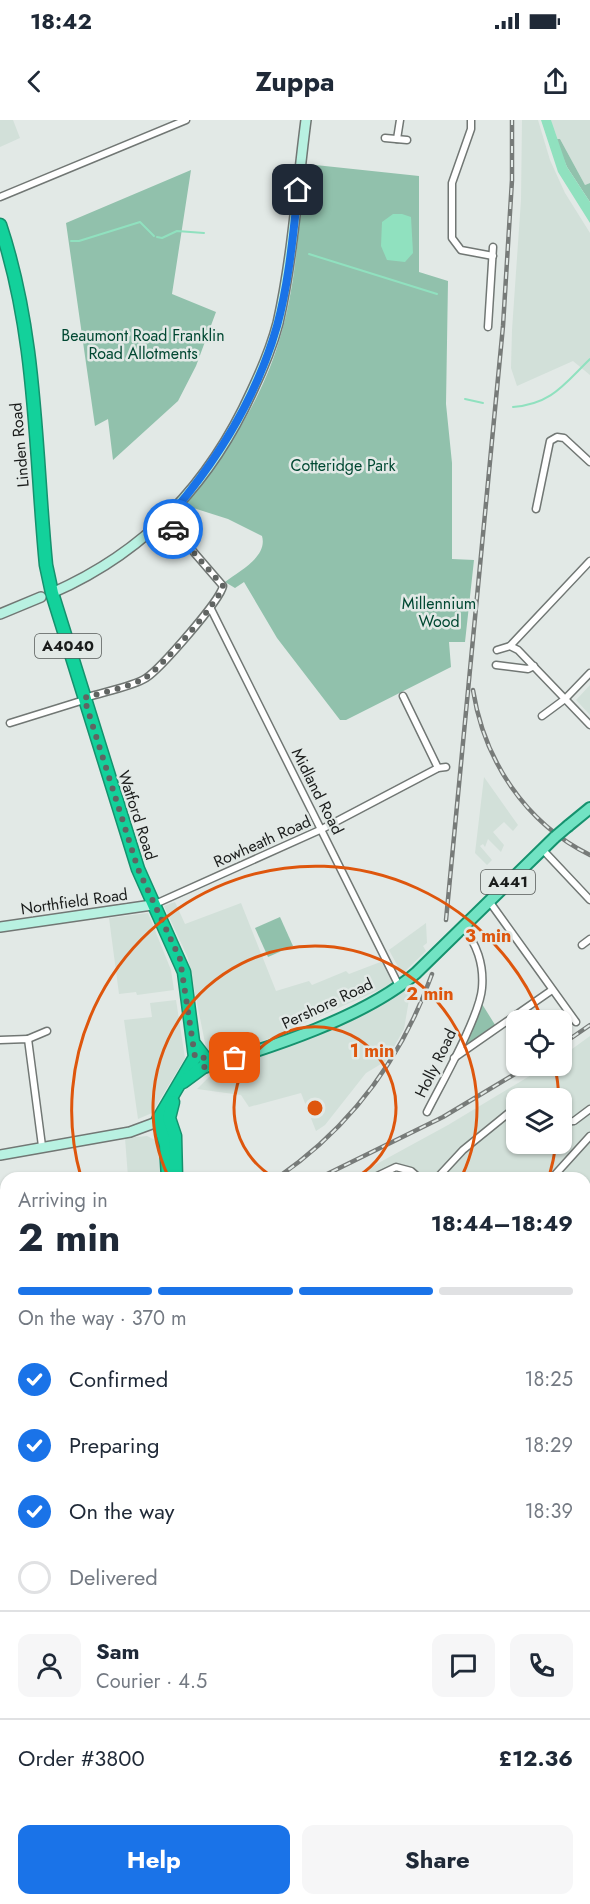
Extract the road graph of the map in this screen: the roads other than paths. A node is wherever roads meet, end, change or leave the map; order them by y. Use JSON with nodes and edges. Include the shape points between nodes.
{"nodes":[{"id":1,"x":186,"y":120,"type":"edge"},
{"id":2,"x":306,"y":120,"type":"edge"},
{"id":3,"x":400,"y":120,"type":"edge"},
{"id":4,"x":471,"y":120,"type":"edge"},
{"id":5,"x":386,"y":138,"type":"dead end"},
{"id":6,"x":397,"y":139,"type":"junction"},
{"id":7,"x":406,"y":140,"type":"dead end"},
{"id":8,"x":0,"y":197,"type":"edge"},
{"id":9,"x":0,"y":225,"type":"edge"},
{"id":10,"x":494,"y":247,"type":"dead end"},
{"id":11,"x":493,"y":256,"type":"junction"},
{"id":12,"x":488,"y":327,"type":"dead end"},
{"id":13,"x":590,"y":462,"type":"edge"},
{"id":14,"x":536,"y":508,"type":"dead end"},
{"id":15,"x":166,"y":520,"type":"junction"},
{"id":16,"x":590,"y":561,"type":"edge"},
{"id":17,"x":46,"y":595,"type":"junction"},
{"id":18,"x":211,"y":609,"type":"junction"},
{"id":19,"x":0,"y":614,"type":"edge"},
{"id":20,"x":510,"y":646,"type":"junction"},
{"id":21,"x":497,"y":650,"type":"dead end"},
{"id":22,"x":496,"y":665,"type":"dead end"},
{"id":23,"x":534,"y":666,"type":"junction"},
{"id":24,"x":590,"y":674,"type":"edge"},
{"id":25,"x":403,"y":696,"type":"dead end"},
{"id":26,"x":84,"y":699,"type":"junction"},
{"id":27,"x":565,"y":699,"type":"junction"},
{"id":28,"x":542,"y":716,"type":"dead end"},
{"id":29,"x":10,"y":723,"type":"dead end"},
{"id":30,"x":590,"y":725,"type":"edge"},
{"id":31,"x":438,"y":768,"type":"junction"},
{"id":32,"x":446,"y":768,"type":"dead end"},
{"id":33,"x":590,"y":808,"type":"edge"},
{"id":34,"x":322,"y":829,"type":"junction"},
{"id":35,"x":542,"y":849,"type":"junction"},
{"id":36,"x":590,"y":900,"type":"edge"},
{"id":37,"x":489,"y":901,"type":"junction"},
{"id":38,"x":152,"y":905,"type":"junction"},
{"id":39,"x":0,"y":927,"type":"edge"},
{"id":40,"x":462,"y":927,"type":"junction"},
{"id":41,"x":590,"y":939,"type":"edge"},
{"id":42,"x":582,"y":945,"type":"dead end"},
{"id":43,"x":399,"y":986,"type":"junction"},
{"id":44,"x":552,"y":990,"type":"junction"},
{"id":45,"x":576,"y":1022,"type":"dead end"},
{"id":46,"x":47,"y":1031,"type":"dead end"},
{"id":47,"x":28,"y":1039,"type":"junction"},
{"id":48,"x":0,"y":1040,"type":"edge"},
{"id":49,"x":454,"y":1058,"type":"junction"},
{"id":50,"x":199,"y":1059,"type":"junction"},
{"id":51,"x":590,"y":1110,"type":"edge"},
{"id":52,"x":427,"y":1112,"type":"dead end"},
{"id":53,"x":506,"y":1115,"type":"edge"},
{"id":54,"x":163,"y":1121,"type":"junction"},
{"id":55,"x":572,"y":1121,"type":"edge"},
{"id":56,"x":590,"y":1136,"type":"edge"},
{"id":57,"x":42,"y":1146,"type":"junction"},
{"id":58,"x":0,"y":1155,"type":"edge"},
{"id":59,"x":168,"y":1172,"type":"edge"},
{"id":60,"x":176,"y":1172,"type":"edge"},
{"id":61,"x":386,"y":1172,"type":"edge"},
{"id":62,"x":412,"y":1172,"type":"edge"},
{"id":63,"x":442,"y":1172,"type":"edge"},
{"id":64,"x":557,"y":1172,"type":"edge"}],
"edges":[{"from":1,"to":8,"type":"street"},
{"from":2,"to":15,"type":"street","via":[[288,276],[274,334],[235,429]]},
{"from":3,"to":6,"type":"street"},
{"from":4,"to":11,"type":"street","via":[[469,138],[452,183],[452,238],[461,250]]},
{"from":5,"to":6,"type":"street"},
{"from":6,"to":7,"type":"street"},
{"from":9,"to":17,"type":"highway","name":"Linden Road","number":"A4040","via":[[15,272],[25,325]]},
{"from":10,"to":11,"type":"street"},
{"from":11,"to":12,"type":"street"},
{"from":13,"to":14,"type":"street","via":[[564,438],[550,441]]},
{"from":15,"to":17,"type":"street","via":[[109,565]]},
{"from":15,"to":18,"type":"street","via":[[223,586]]},
{"from":16,"to":20,"type":"street"},
{"from":17,"to":19,"type":"street"},
{"from":17,"to":26,"type":"highway","name":"Watford Road","number":"A4040"},
{"from":18,"to":26,"type":"street","via":[[146,678]]},
{"from":18,"to":34,"type":"street","name":"Midland Road"},
{"from":20,"to":21,"type":"street"},
{"from":20,"to":23,"type":"street"},
{"from":22,"to":23,"type":"street","via":[[528,669]]},
{"from":23,"to":27,"type":"street"},
{"from":24,"to":27,"type":"street"},
{"from":25,"to":31,"type":"street"},
{"from":26,"to":29,"type":"street"},
{"from":26,"to":38,"type":"highway","name":"Watford Road","number":"A4040"},
{"from":27,"to":28,"type":"street"},
{"from":27,"to":30,"type":"street"},
{"from":31,"to":32,"type":"street","name":"Rowheath Road"},
{"from":31,"to":34,"type":"street","name":"Rowheath Road"},
{"from":33,"to":35,"type":"main road","name":"Pershore Road","number":"A441","bridge":true},
{"from":34,"to":38,"type":"street","name":"Rowheath Road"},
{"from":34,"to":43,"type":"street","name":"Midland Road"},
{"from":35,"to":36,"type":"street"},
{"from":35,"to":37,"type":"main road","name":"Pershore Road","number":"A441"},
{"from":37,"to":40,"type":"main road","name":"Pershore Road","number":"A441"},
{"from":37,"to":44,"type":"street"},
{"from":38,"to":39,"type":"street","name":"Northfield Road"},
{"from":38,"to":50,"type":"highway","name":"Watford Road","number":"A4040","via":[[180,959]]},
{"from":40,"to":43,"type":"main road","name":"Pershore Road","number":"A441"},
{"from":40,"to":49,"type":"street","name":"Holly Road","via":[[470,935],[482,966],[482,989]]},
{"from":41,"to":42,"type":"street"},
{"from":43,"to":50,"type":"main road","name":"Pershore Road","number":"A441","via":[[313,1029],[224,1061]]},
{"from":44,"to":45,"type":"street"},
{"from":44,"to":49,"type":"street"},
{"from":46,"to":47,"type":"street"},
{"from":47,"to":48,"type":"street"},
{"from":47,"to":57,"type":"street"},
{"from":49,"to":52,"type":"street","name":"Holly Road"},
{"from":50,"to":54,"type":"highway","via":[[177,1090]]},
{"from":51,"to":55,"type":"street"},
{"from":53,"to":63,"type":"street"},
{"from":54,"to":57,"type":"street","via":[[130,1132]]},
{"from":54,"to":59,"type":"highway"},
{"from":54,"to":60,"type":"highway","via":[[176,1145]]},
{"from":56,"to":64,"type":"street"},
{"from":57,"to":58,"type":"street"},
{"from":61,"to":62,"type":"street","via":[[396,1167]]}]}
